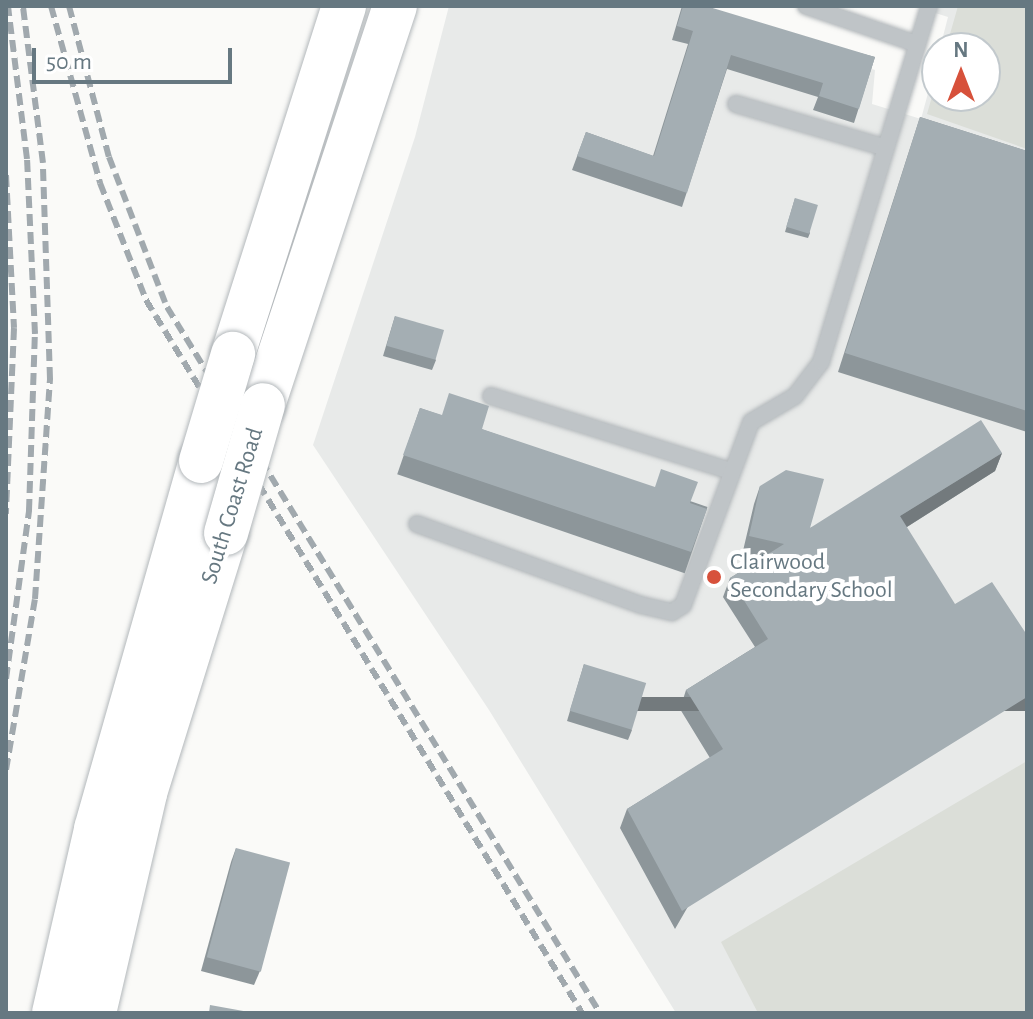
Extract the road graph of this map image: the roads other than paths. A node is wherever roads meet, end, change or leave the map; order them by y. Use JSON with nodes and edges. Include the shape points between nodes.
{"nodes":[{"id":1,"x":344,"y":6,"type":"edge"},
{"id":2,"x":395,"y":6,"type":"edge"},
{"id":3,"x":806,"y":6,"type":"edge"},
{"id":4,"x":929,"y":6,"type":"edge"},
{"id":5,"x":917,"y":44,"type":"junction"},
{"id":6,"x":736,"y":104,"type":"dead end"},
{"id":7,"x":886,"y":148,"type":"junction"},
{"id":8,"x":491,"y":396,"type":"dead end"},
{"id":9,"x":731,"y":471,"type":"junction"},
{"id":10,"x":417,"y":524,"type":"dead end"},
{"id":11,"x":54,"y":1013,"type":"edge"},
{"id":12,"x":94,"y":1013,"type":"edge"}],
"edges":[{"from":1,"to":11,"type":"highway","name":"South Coast Road","bridge":true,"via":[[201,461],[103,802]]},
{"from":2,"to":12,"type":"highway","name":"South Coast Road","bridge":true,"via":[[263,405],[145,793]]},
{"from":3,"to":5,"type":"lane"},
{"from":4,"to":5,"type":"lane"},
{"from":5,"to":7,"type":"lane"},
{"from":6,"to":7,"type":"lane"},
{"from":7,"to":9,"type":"lane","via":[[813,380],[751,422]]},
{"from":8,"to":9,"type":"lane"},
{"from":9,"to":10,"type":"lane","via":[[690,594],[672,612]]}]}
